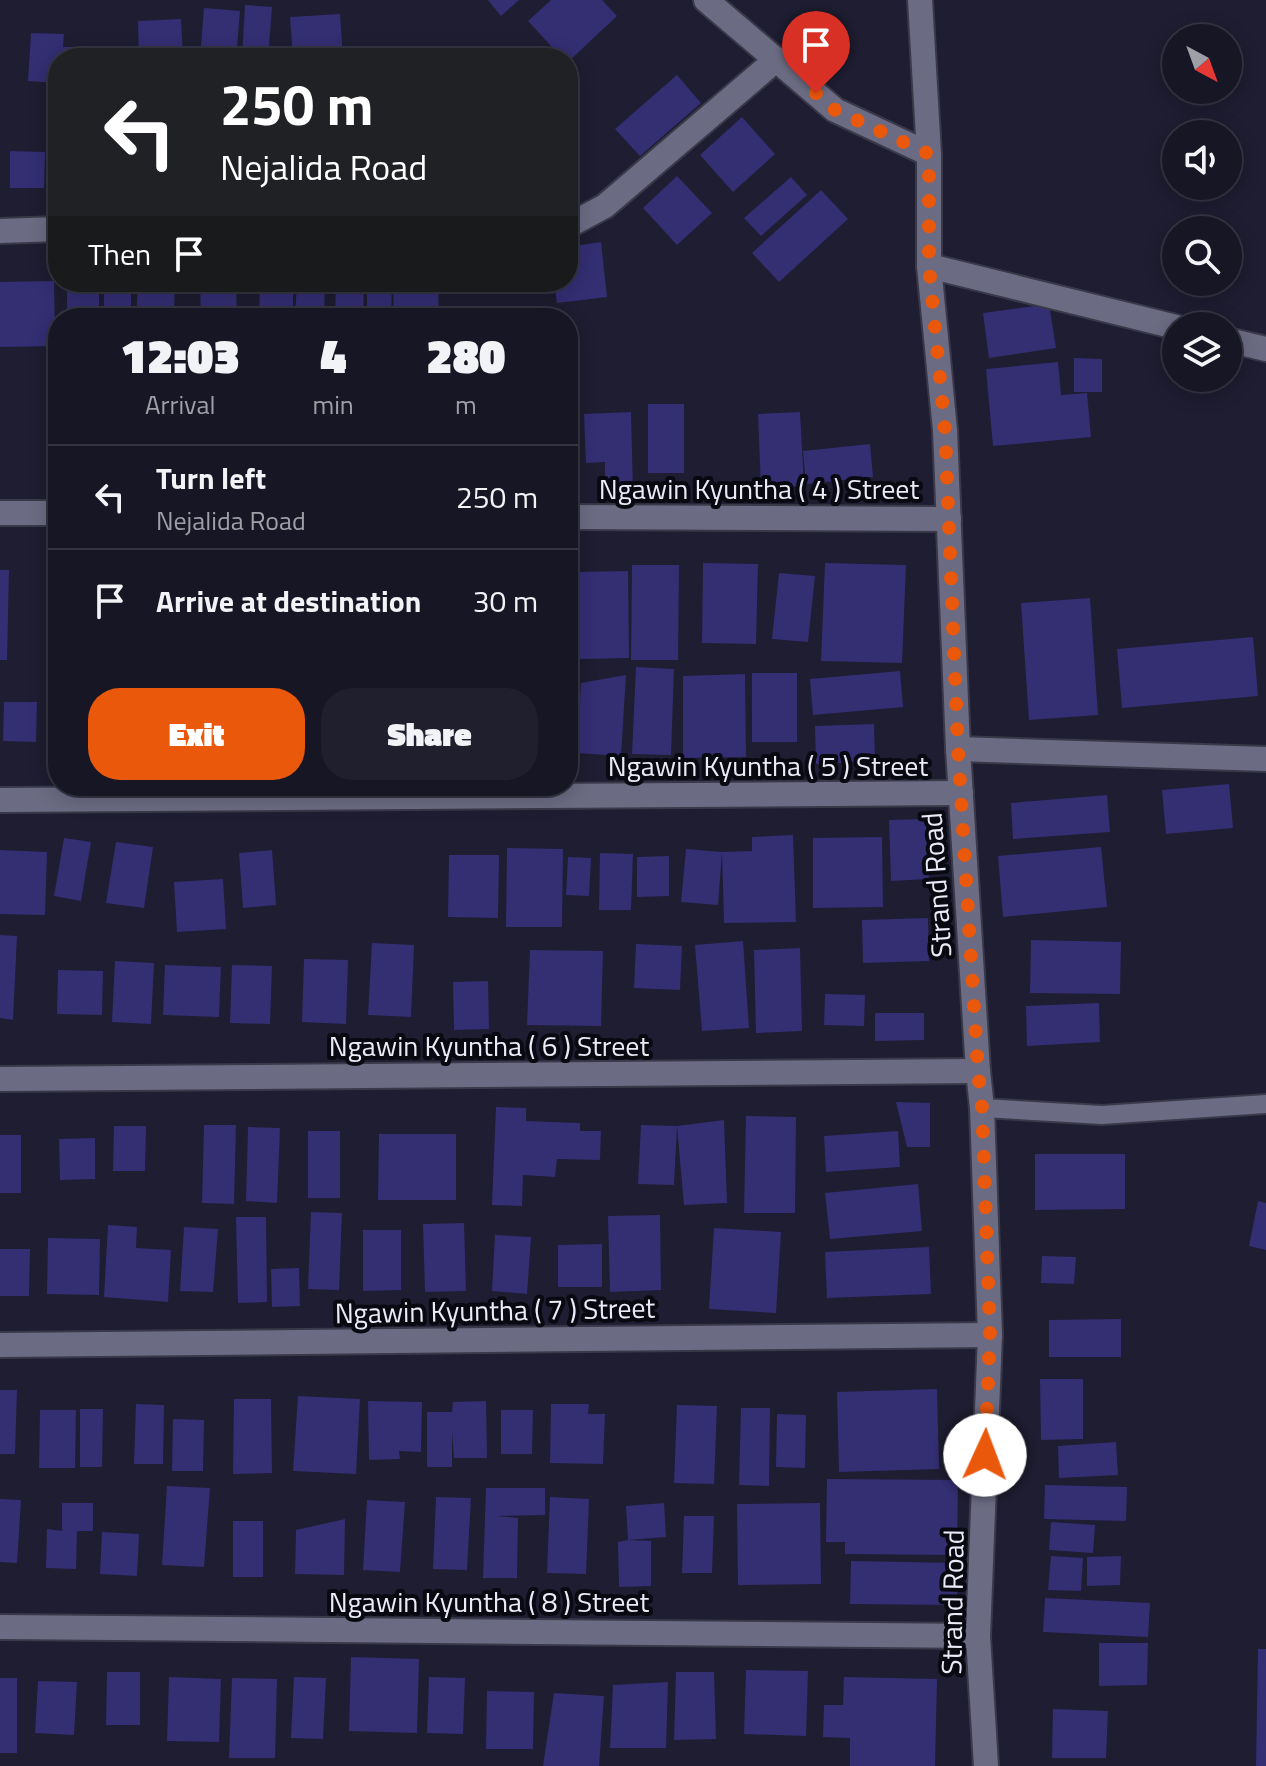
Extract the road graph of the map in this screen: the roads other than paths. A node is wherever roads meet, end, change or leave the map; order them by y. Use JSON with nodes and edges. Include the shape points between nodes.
{"nodes":[{"id":1,"x":706,"y":0,"type":"edge"},
{"id":2,"x":920,"y":0,"type":"edge"},
{"id":3,"x":777,"y":59,"type":"junction"},
{"id":4,"x":929,"y":154,"type":"junction"},
{"id":5,"x":578,"y":221,"type":"edge"},
{"id":6,"x":48,"y":229,"type":"edge"},
{"id":7,"x":0,"y":231,"type":"edge"},
{"id":8,"x":929,"y":266,"type":"junction"},
{"id":9,"x":1162,"y":324,"type":"edge"},
{"id":10,"x":1242,"y":343,"type":"edge"},
{"id":11,"x":1266,"y":349,"type":"edge"},
{"id":12,"x":0,"y":513,"type":"edge"},
{"id":13,"x":48,"y":513,"type":"edge"},
{"id":14,"x":578,"y":517,"type":"edge"},
{"id":15,"x":949,"y":519,"type":"junction"},
{"id":16,"x":958,"y":749,"type":"junction"},
{"id":17,"x":1266,"y":759,"type":"edge"},
{"id":18,"x":961,"y":793,"type":"junction"},
{"id":19,"x":549,"y":796,"type":"edge"},
{"id":20,"x":578,"y":796,"type":"edge"},
{"id":21,"x":0,"y":800,"type":"edge"},
{"id":22,"x":978,"y":1071,"type":"junction"},
{"id":23,"x":0,"y":1079,"type":"edge"},
{"id":24,"x":1266,"y":1104,"type":"edge"},
{"id":25,"x":982,"y":1108,"type":"junction"},
{"id":26,"x":990,"y":1335,"type":"junction"},
{"id":27,"x":0,"y":1345,"type":"edge"},
{"id":28,"x":0,"y":1627,"type":"edge"},
{"id":29,"x":978,"y":1636,"type":"junction"},
{"id":30,"x":986,"y":1766,"type":"edge"}],
"edges":[{"from":1,"to":3,"type":"street"},
{"from":2,"to":4,"type":"street","name":"Strand Road"},
{"from":3,"to":4,"type":"street","via":[[835,110]]},
{"from":3,"to":5,"type":"street","via":[[605,206]]},
{"from":4,"to":8,"type":"street","name":"Strand Road"},
{"from":6,"to":7,"type":"street"},
{"from":8,"to":9,"type":"street"},
{"from":8,"to":15,"type":"street","name":"Strand Road"},
{"from":10,"to":11,"type":"street"},
{"from":12,"to":13,"type":"street"},
{"from":14,"to":15,"type":"street","name":"Ngawin Kyuntha ( 4 ) Street"},
{"from":15,"to":16,"type":"street","name":"Strand Road"},
{"from":16,"to":17,"type":"street"},
{"from":16,"to":18,"type":"street","name":"Strand Road"},
{"from":18,"to":20,"type":"street","name":"Ngawin Kyuntha ( 5 ) Street"},
{"from":18,"to":22,"type":"street","name":"Strand Road"},
{"from":19,"to":21,"type":"street","name":"Ngawin Kyuntha ( 5 ) Street"},
{"from":22,"to":23,"type":"street","name":"Ngawin Kyuntha ( 6 ) Street"},
{"from":22,"to":25,"type":"street","name":"Strand Road"},
{"from":24,"to":25,"type":"lane","via":[[1102,1115]]},
{"from":25,"to":26,"type":"street","name":"Strand Road"},
{"from":26,"to":27,"type":"street","name":"Ngawin Kyuntha ( 7 ) Street"},
{"from":26,"to":29,"type":"street","name":"Strand Road"},
{"from":28,"to":29,"type":"street","name":"Ngawin Kyuntha ( 8 ) Street"},
{"from":29,"to":30,"type":"street","name":"Strand Road"}]}
